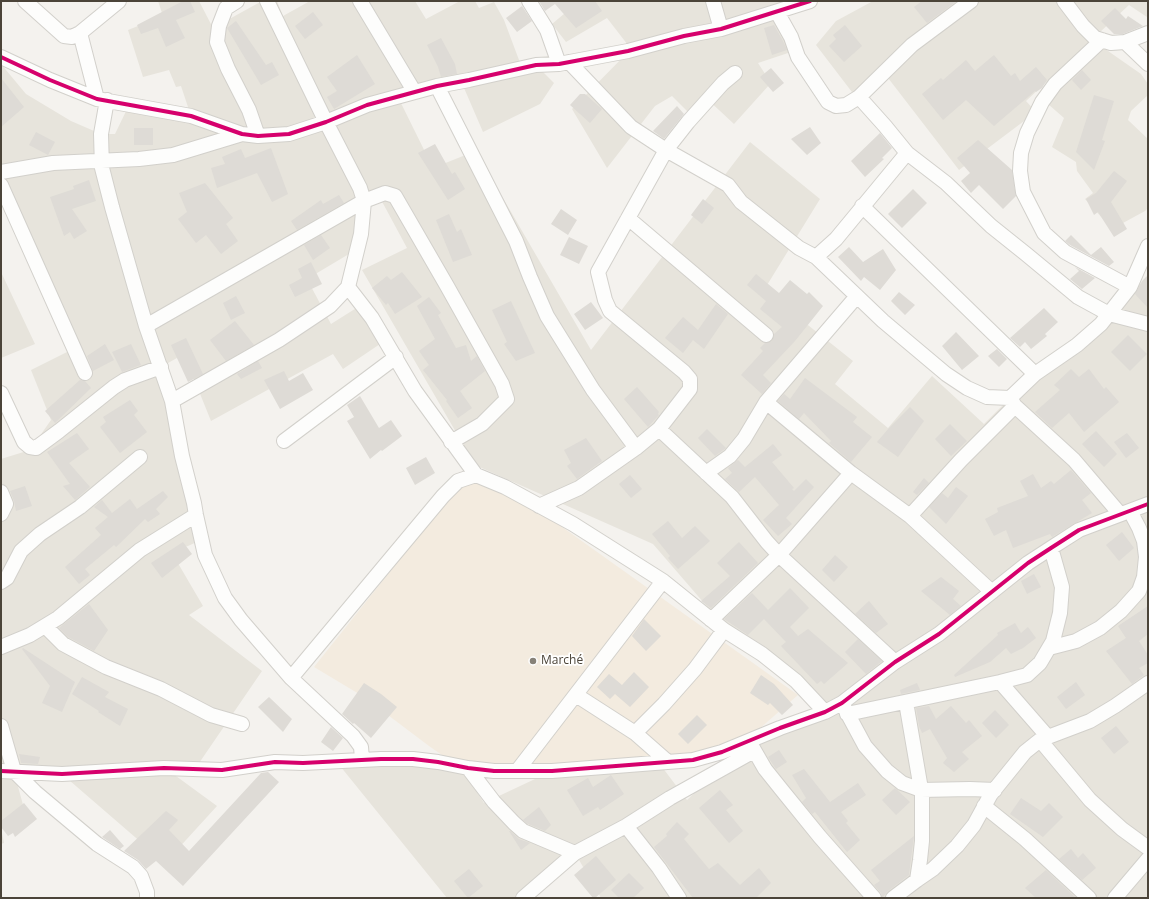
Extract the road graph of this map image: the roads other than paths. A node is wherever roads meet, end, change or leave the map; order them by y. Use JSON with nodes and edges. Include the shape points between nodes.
{"nodes":[{"id":1,"x":25,"y":1,"type":"edge"},
{"id":2,"x":118,"y":1,"type":"edge"},
{"id":3,"x":237,"y":1,"type":"edge"},
{"id":4,"x":267,"y":1,"type":"edge"},
{"id":5,"x":360,"y":1,"type":"edge"},
{"id":6,"x":529,"y":1,"type":"edge"},
{"id":7,"x":713,"y":1,"type":"edge"},
{"id":8,"x":810,"y":1,"type":"edge"},
{"id":9,"x":971,"y":1,"type":"edge"},
{"id":10,"x":1064,"y":1,"type":"edge"},
{"id":11,"x":777,"y":12,"type":"junction"},
{"id":12,"x":721,"y":29,"type":"junction"},
{"id":13,"x":80,"y":33,"type":"junction"},
{"id":14,"x":1148,"y":34,"type":"edge"},
{"id":15,"x":1102,"y":40,"type":"junction"},
{"id":16,"x":1125,"y":42,"type":"junction"},
{"id":17,"x":1,"y":57,"type":"edge"},
{"id":18,"x":564,"y":63,"type":"junction"},
{"id":19,"x":1148,"y":64,"type":"edge"},
{"id":20,"x":735,"y":73,"type":"dead end"},
{"id":21,"x":437,"y":86,"type":"junction"},
{"id":22,"x":414,"y":91,"type":"junction"},
{"id":23,"x":859,"y":97,"type":"junction"},
{"id":24,"x":102,"y":100,"type":"junction"},
{"id":25,"x":326,"y":122,"type":"junction"},
{"id":26,"x":242,"y":134,"type":"junction"},
{"id":27,"x":258,"y":136,"type":"junction"},
{"id":28,"x":666,"y":150,"type":"junction"},
{"id":29,"x":908,"y":153,"type":"junction"},
{"id":30,"x":102,"y":160,"type":"junction"},
{"id":31,"x":1,"y":172,"type":"edge"},
{"id":32,"x":1,"y":185,"type":"edge"},
{"id":33,"x":364,"y":201,"type":"junction"},
{"id":34,"x":862,"y":206,"type":"junction"},
{"id":35,"x":628,"y":218,"type":"junction"},
{"id":36,"x":1147,"y":252,"type":"edge"},
{"id":37,"x":816,"y":257,"type":"junction"},
{"id":38,"x":348,"y":287,"type":"junction"},
{"id":39,"x":1130,"y":287,"type":"junction"},
{"id":40,"x":857,"y":296,"type":"junction"},
{"id":41,"x":1109,"y":314,"type":"junction"},
{"id":42,"x":1148,"y":324,"type":"edge"},
{"id":43,"x":146,"y":326,"type":"junction"},
{"id":44,"x":766,"y":335,"type":"dead end"},
{"id":45,"x":396,"y":357,"type":"junction"},
{"id":46,"x":161,"y":366,"type":"junction"},
{"id":47,"x":85,"y":373,"type":"dead end"},
{"id":48,"x":1034,"y":374,"type":"junction"},
{"id":49,"x":1,"y":393,"type":"edge"},
{"id":50,"x":172,"y":401,"type":"junction"},
{"id":51,"x":766,"y":402,"type":"junction"},
{"id":52,"x":1013,"y":402,"type":"junction"},
{"id":53,"x":659,"y":429,"type":"junction"},
{"id":54,"x":284,"y":441,"type":"dead end"},
{"id":55,"x":451,"y":442,"type":"junction"},
{"id":56,"x":636,"y":448,"type":"junction"},
{"id":57,"x":140,"y":457,"type":"dead end"},
{"id":58,"x":706,"y":473,"type":"junction"},
{"id":59,"x":851,"y":473,"type":"junction"},
{"id":60,"x":476,"y":475,"type":"junction"},
{"id":61,"x":1,"y":492,"type":"edge"},
{"id":62,"x":1148,"y":505,"type":"edge"},
{"id":63,"x":539,"y":506,"type":"junction"},
{"id":64,"x":1125,"y":512,"type":"junction"},
{"id":65,"x":1,"y":514,"type":"edge"},
{"id":66,"x":196,"y":515,"type":"junction"},
{"id":67,"x":910,"y":516,"type":"junction"},
{"id":68,"x":1051,"y":548,"type":"junction"},
{"id":69,"x":779,"y":555,"type":"junction"},
{"id":70,"x":663,"y":581,"type":"junction"},
{"id":71,"x":1,"y":582,"type":"edge"},
{"id":72,"x":992,"y":592,"type":"junction"},
{"id":73,"x":711,"y":620,"type":"junction"},
{"id":74,"x":45,"y":626,"type":"junction"},
{"id":75,"x":724,"y":630,"type":"junction"},
{"id":76,"x":1,"y":646,"type":"edge"},
{"id":77,"x":1049,"y":648,"type":"junction"},
{"id":78,"x":895,"y":662,"type":"junction"},
{"id":79,"x":291,"y":678,"type":"junction"},
{"id":80,"x":1000,"y":682,"type":"junction"},
{"id":81,"x":1148,"y":683,"type":"edge"},
{"id":82,"x":576,"y":695,"type":"junction"},
{"id":83,"x":906,"y":702,"type":"junction"},
{"id":84,"x":844,"y":708,"type":"junction"},
{"id":85,"x":825,"y":712,"type":"junction"},
{"id":86,"x":242,"y":724,"type":"dead end"},
{"id":87,"x":1,"y":726,"type":"edge"},
{"id":88,"x":635,"y":732,"type":"junction"},
{"id":89,"x":1044,"y":739,"type":"junction"},
{"id":90,"x":751,"y":746,"type":"junction"},
{"id":91,"x":362,"y":759,"type":"junction"},
{"id":92,"x":668,"y":762,"type":"junction"},
{"id":93,"x":468,"y":768,"type":"junction"},
{"id":94,"x":7,"y":771,"type":"edge"},
{"id":95,"x":517,"y":771,"type":"junction"},
{"id":96,"x":921,"y":790,"type":"junction"},
{"id":97,"x":995,"y":790,"type":"junction"},
{"id":98,"x":984,"y":806,"type":"junction"},
{"id":99,"x":626,"y":826,"type":"junction"},
{"id":100,"x":1148,"y":848,"type":"edge"},
{"id":101,"x":575,"y":853,"type":"junction"},
{"id":102,"x":1148,"y":859,"type":"edge"},
{"id":103,"x":917,"y":880,"type":"junction"},
{"id":104,"x":147,"y":898,"type":"edge"},
{"id":105,"x":523,"y":898,"type":"edge"},
{"id":106,"x":679,"y":898,"type":"edge"},
{"id":107,"x":874,"y":898,"type":"edge"},
{"id":108,"x":893,"y":898,"type":"edge"},
{"id":109,"x":1089,"y":898,"type":"edge"},
{"id":110,"x":1115,"y":898,"type":"edge"}],
"edges":[{"from":1,"to":13,"type":"street","via":[[64,36],[72,37]]},
{"from":2,"to":13,"type":"street"},
{"from":3,"to":27,"type":"street","via":[[226,8],[217,42],[249,110]]},
{"from":4,"to":25,"type":"street"},
{"from":5,"to":22,"type":"street"},
{"from":6,"to":18,"type":"street"},
{"from":7,"to":12,"type":"street"},
{"from":8,"to":11,"type":"street"},
{"from":9,"to":23,"type":"street","via":[[912,45]]},
{"from":10,"to":15,"type":"street","via":[[1083,26],[1095,38]]},
{"from":11,"to":12,"type":"street"},
{"from":11,"to":23,"type":"street","via":[[791,37],[798,57],[828,102],[836,106],[846,105]]},
{"from":12,"to":18,"type":"street"},
{"from":13,"to":24,"type":"street"},
{"from":14,"to":16,"type":"street"},
{"from":15,"to":16,"type":"street","via":[[1110,44]]},
{"from":15,"to":39,"type":"street","via":[[1055,84],[1042,102],[1027,133],[1021,153],[1020,171],[1023,192],[1044,233],[1065,252]]},
{"from":16,"to":19,"type":"street"},
{"from":17,"to":24,"type":"street"},
{"from":18,"to":21,"type":"street","via":[[536,65]]},
{"from":18,"to":28,"type":"street","via":[[631,127]]},
{"from":20,"to":28,"type":"street","via":[[688,122]]},
{"from":21,"to":22,"type":"street"},
{"from":21,"to":56,"type":"street","via":[[516,240],[548,316],[593,390]]},
{"from":22,"to":25,"type":"street","via":[[367,104]]},
{"from":23,"to":29,"type":"street"},
{"from":24,"to":26,"type":"street","via":[[191,116]]},
{"from":24,"to":30,"type":"street"},
{"from":25,"to":27,"type":"street","via":[[289,134]]},
{"from":25,"to":33,"type":"street","via":[[360,188]]},
{"from":26,"to":27,"type":"street"},
{"from":26,"to":30,"type":"street","via":[[173,155]]},
{"from":28,"to":35,"type":"street"},
{"from":28,"to":37,"type":"street","via":[[728,185],[741,202],[799,248]]},
{"from":29,"to":34,"type":"street"},
{"from":29,"to":41,"type":"street","via":[[1078,298]]},
{"from":30,"to":31,"type":"street","via":[[53,163]]},
{"from":30,"to":43,"type":"street","via":[[112,207]]},
{"from":32,"to":47,"type":"street"},
{"from":33,"to":38,"type":"street","via":[[362,234]]},
{"from":33,"to":43,"type":"street"},
{"from":33,"to":55,"type":"street","via":[[385,193],[394,196],[498,378],[507,400],[482,424]]},
{"from":34,"to":37,"type":"street","via":[[836,239]]},
{"from":34,"to":48,"type":"street"},
{"from":35,"to":44,"type":"street"},
{"from":35,"to":53,"type":"street","via":[[598,272],[605,300],[610,311],[690,379],[690,389]]},
{"from":36,"to":39,"type":"street"},
{"from":37,"to":40,"type":"street"},
{"from":38,"to":45,"type":"street","via":[[372,318]]},
{"from":38,"to":50,"type":"street","via":[[330,306],[302,326]]},
{"from":39,"to":41,"type":"street"},
{"from":40,"to":51,"type":"street"},
{"from":40,"to":52,"type":"street","via":[[946,374],[987,397]]},
{"from":41,"to":42,"type":"street"},
{"from":41,"to":48,"type":"street","via":[[1077,345]]},
{"from":43,"to":46,"type":"street"},
{"from":45,"to":54,"type":"street"},
{"from":45,"to":55,"type":"street","via":[[415,391]]},
{"from":46,"to":49,"type":"street","via":[[114,387],[36,448],[24,442]]},
{"from":46,"to":50,"type":"street"},
{"from":48,"to":52,"type":"street"},
{"from":50,"to":66,"type":"street"},
{"from":51,"to":58,"type":"street","via":[[744,439],[730,456]]},
{"from":51,"to":59,"type":"street"},
{"from":52,"to":64,"type":"street"},
{"from":52,"to":67,"type":"street"},
{"from":53,"to":56,"type":"street"},
{"from":53,"to":58,"type":"street"},
{"from":55,"to":60,"type":"street"},
{"from":56,"to":63,"type":"street","via":[[580,488]]},
{"from":57,"to":71,"type":"street","via":[[80,507],[40,534],[21,551],[7,578]]},
{"from":58,"to":69,"type":"street","via":[[732,497]]},
{"from":59,"to":67,"type":"street"},
{"from":59,"to":69,"type":"street"},
{"from":60,"to":63,"type":"street"},
{"from":60,"to":79,"type":"street","via":[[458,481],[443,496]]},
{"from":61,"to":65,"type":"street","via":[[6,504]]},
{"from":62,"to":64,"type":"street"},
{"from":63,"to":70,"type":"street"},
{"from":64,"to":68,"type":"street","via":[[1079,530]]},
{"from":64,"to":77,"type":"street","via":[[1139,528],[1144,541],[1144,577],[1138,591],[1121,611],[1100,628],[1076,640]]},
{"from":66,"to":74,"type":"street","via":[[140,550]]},
{"from":66,"to":79,"type":"street","via":[[205,555],[225,598]]},
{"from":67,"to":72,"type":"street"},
{"from":68,"to":72,"type":"street"},
{"from":68,"to":77,"type":"street","via":[[1062,587],[1060,614]]},
{"from":69,"to":73,"type":"street"},
{"from":69,"to":78,"type":"street"},
{"from":70,"to":73,"type":"street"},
{"from":70,"to":82,"type":"street"},
{"from":72,"to":78,"type":"street","via":[[939,634]]},
{"from":73,"to":75,"type":"street"},
{"from":74,"to":76,"type":"street"},
{"from":74,"to":86,"type":"street","via":[[63,644],[106,666],[161,689],[211,715]]},
{"from":75,"to":85,"type":"street","via":[[768,658],[796,681]]},
{"from":75,"to":88,"type":"street","via":[[695,669]]},
{"from":77,"to":80,"type":"street","via":[[1040,663],[1027,675]]},
{"from":78,"to":84,"type":"street"},
{"from":79,"to":91,"type":"street","via":[[353,736],[360,747]]},
{"from":80,"to":83,"type":"street"},
{"from":80,"to":89,"type":"street"},
{"from":81,"to":89,"type":"street","via":[[1090,721]]},
{"from":82,"to":88,"type":"street"},
{"from":82,"to":95,"type":"street"},
{"from":83,"to":84,"type":"street"},
{"from":83,"to":96,"type":"street"},
{"from":84,"to":85,"type":"street"},
{"from":84,"to":96,"type":"street","via":[[865,746],[887,771],[902,783]]},
{"from":85,"to":90,"type":"street","via":[[780,728]]},
{"from":87,"to":94,"type":"street"},
{"from":88,"to":92,"type":"street"},
{"from":89,"to":97,"type":"street","via":[[1025,752]]},
{"from":89,"to":100,"type":"street","via":[[1090,800]]},
{"from":90,"to":92,"type":"street","via":[[693,760]]},
{"from":90,"to":99,"type":"street"},
{"from":90,"to":107,"type":"street","via":[[765,768]]},
{"from":91,"to":93,"type":"street","via":[[413,759]]},
{"from":91,"to":94,"type":"street","via":[[275,762],[222,770],[164,768],[62,774]]},
{"from":92,"to":95,"type":"street","via":[[552,771]]},
{"from":93,"to":95,"type":"street"},
{"from":93,"to":101,"type":"street","via":[[494,802],[523,831]]},
{"from":94,"to":104,"type":"street","via":[[97,844],[133,867],[141,876]]},
{"from":96,"to":97,"type":"street"},
{"from":96,"to":103,"type":"street","via":[[922,842]]},
{"from":97,"to":98,"type":"street"},
{"from":98,"to":103,"type":"street","via":[[974,825],[957,846]]},
{"from":98,"to":109,"type":"street"},
{"from":99,"to":101,"type":"street"},
{"from":99,"to":106,"type":"street"},
{"from":101,"to":105,"type":"street"},
{"from":102,"to":110,"type":"street"},
{"from":103,"to":108,"type":"street"}]}
